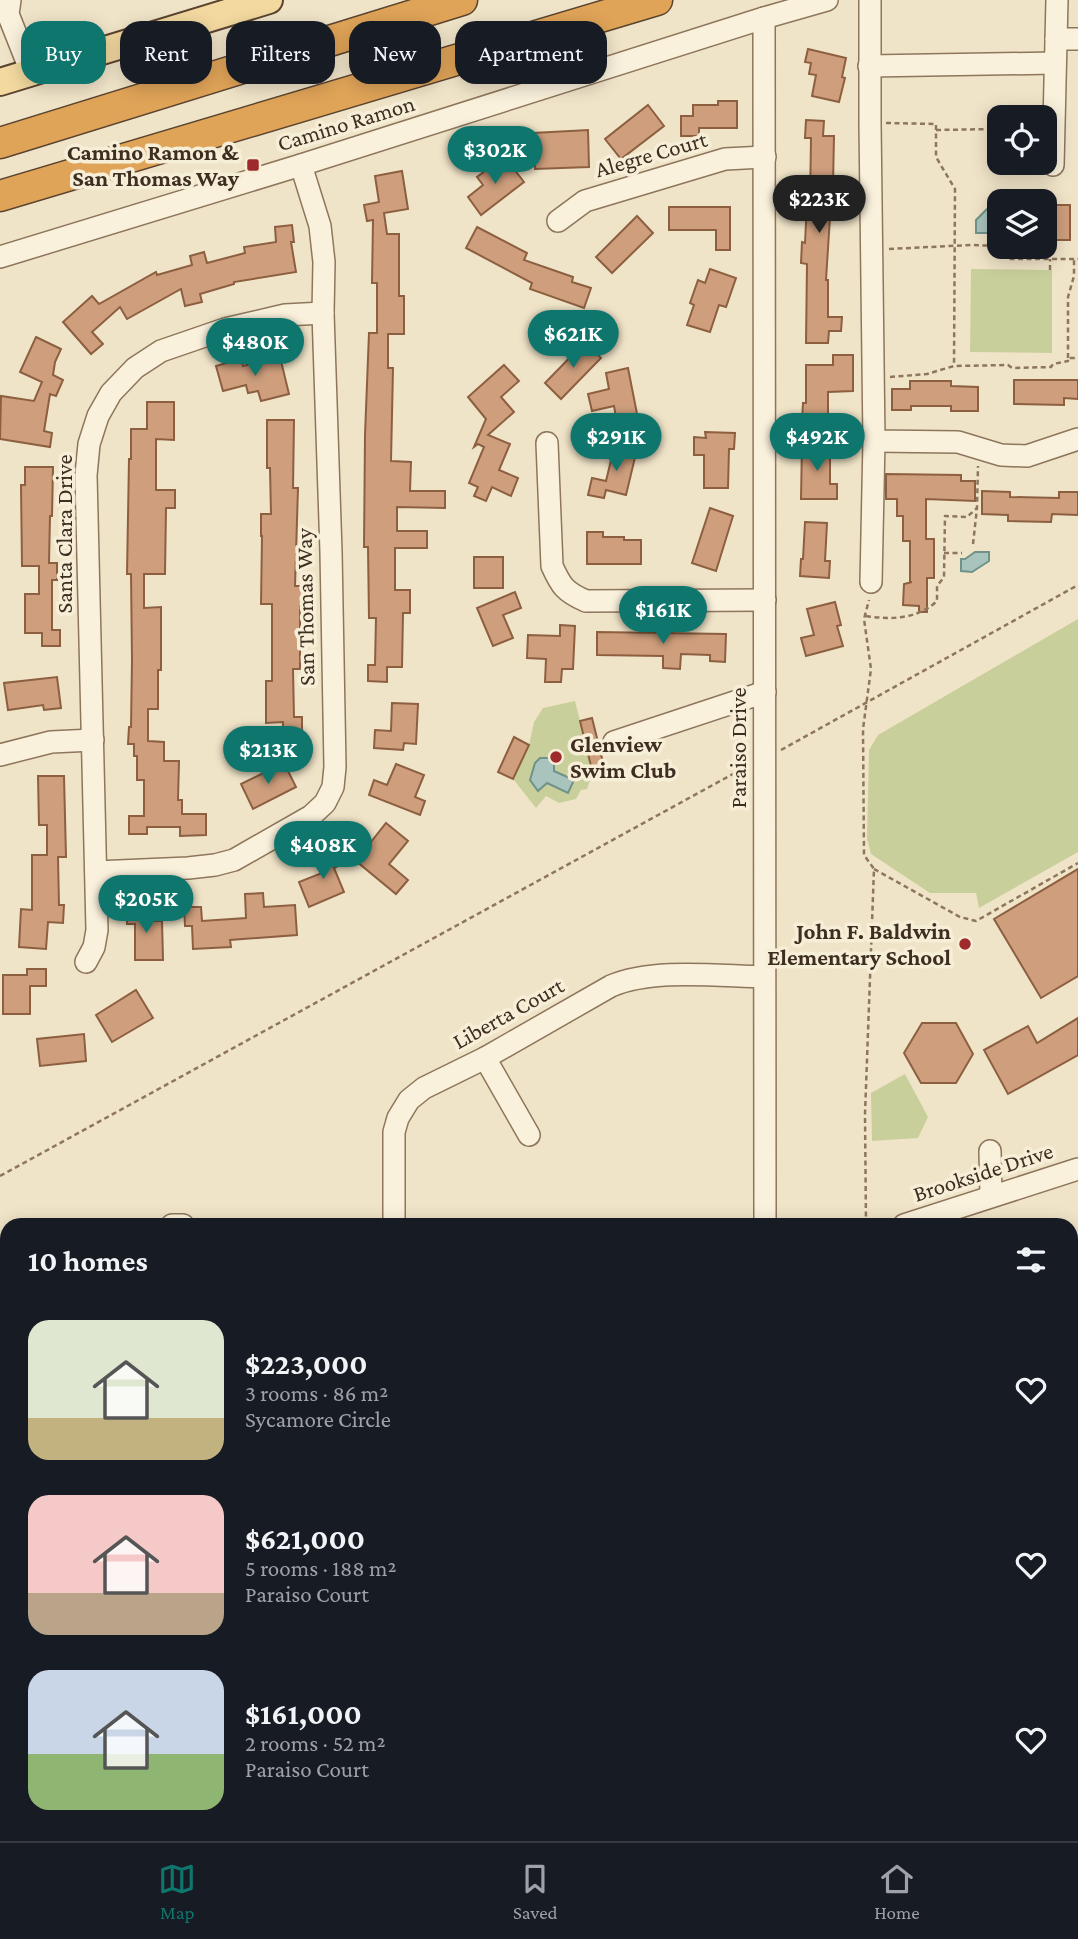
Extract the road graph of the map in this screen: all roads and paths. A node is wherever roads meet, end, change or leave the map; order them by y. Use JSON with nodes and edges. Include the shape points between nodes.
{"nodes":[{"id":1,"x":270,"y":0,"type":"edge"},
{"id":2,"x":462,"y":0,"type":"edge"},
{"id":3,"x":657,"y":0,"type":"edge"},
{"id":4,"x":827,"y":0,"type":"edge"},
{"id":5,"x":870,"y":0,"type":"edge"},
{"id":6,"x":1056,"y":0,"type":"edge"},
{"id":7,"x":6,"y":1,"type":"edge"},
{"id":8,"x":764,"y":19,"type":"junction"},
{"id":9,"x":1056,"y":38,"type":"junction"},
{"id":10,"x":1078,"y":39,"type":"edge"},
{"id":11,"x":21,"y":47,"type":"edge"},
{"id":12,"x":106,"y":49,"type":"edge"},
{"id":13,"x":1055,"y":63,"type":"junction"},
{"id":14,"x":869,"y":66,"type":"junction"},
{"id":15,"x":21,"y":75,"type":"edge"},
{"id":16,"x":0,"y":82,"type":"edge"},
{"id":17,"x":1054,"y":105,"type":"edge"},
{"id":18,"x":870,"y":123,"type":"junction"},
{"id":19,"x":987,"y":129,"type":"edge"},
{"id":20,"x":936,"y":130,"type":"junction"},
{"id":21,"x":0,"y":143,"type":"edge"},
{"id":22,"x":765,"y":157,"type":"junction"},
{"id":23,"x":301,"y":165,"type":"junction"},
{"id":24,"x":0,"y":196,"type":"edge"},
{"id":25,"x":558,"y":221,"type":"dead end"},
{"id":26,"x":956,"y":245,"type":"junction"},
{"id":27,"x":987,"y":246,"type":"edge"},
{"id":28,"x":872,"y":249,"type":"junction"},
{"id":29,"x":0,"y":257,"type":"edge"},
{"id":30,"x":1050,"y":259,"type":"edge"},
{"id":31,"x":1057,"y":259,"type":"edge"},
{"id":32,"x":1076,"y":259,"type":"edge"},
{"id":33,"x":1050,"y":270,"type":"dead end"},
{"id":34,"x":323,"y":313,"type":"junction"},
{"id":35,"x":1068,"y":358,"type":"junction"},
{"id":36,"x":1078,"y":358,"type":"edge"},
{"id":37,"x":954,"y":366,"type":"junction"},
{"id":38,"x":873,"y":377,"type":"junction"},
{"id":39,"x":1078,"y":439,"type":"edge"},
{"id":40,"x":874,"y":441,"type":"junction"},
{"id":41,"x":547,"y":443,"type":"dead end"},
{"id":42,"x":979,"y":449,"type":"junction"},
{"id":43,"x":977,"y":508,"type":"junction"},
{"id":44,"x":973,"y":544,"type":"dead end"},
{"id":45,"x":944,"y":552,"type":"junction"},
{"id":46,"x":962,"y":553,"type":"dead end"},
{"id":47,"x":872,"y":582,"type":"joint"},
{"id":48,"x":1078,"y":585,"type":"edge"},
{"id":49,"x":765,"y":600,"type":"junction"},
{"id":50,"x":865,"y":616,"type":"junction"},
{"id":51,"x":765,"y":692,"type":"junction"},
{"id":52,"x":868,"y":701,"type":"junction"},
{"id":53,"x":93,"y":740,"type":"junction"},
{"id":54,"x":614,"y":742,"type":"dead end"},
{"id":55,"x":0,"y":755,"type":"edge"},
{"id":56,"x":764,"y":761,"type":"junction"},
{"id":57,"x":1078,"y":863,"type":"edge"},
{"id":58,"x":874,"y":869,"type":"junction"},
{"id":59,"x":96,"y":872,"type":"junction"},
{"id":60,"x":86,"y":962,"type":"dead end"},
{"id":61,"x":764,"y":977,"type":"junction"},
{"id":62,"x":485,"y":1058,"type":"junction"},
{"id":63,"x":529,"y":1135,"type":"dead end"},
{"id":64,"x":990,"y":1151,"type":"dead end"},
{"id":65,"x":1078,"y":1169,"type":"edge"},
{"id":66,"x":0,"y":1177,"type":"edge"},
{"id":67,"x":991,"y":1196,"type":"junction"},
{"id":68,"x":394,"y":1218,"type":"edge"},
{"id":69,"x":765,"y":1218,"type":"edge"},
{"id":70,"x":866,"y":1218,"type":"edge"},
{"id":71,"x":925,"y":1218,"type":"edge"}],
"edges":[{"from":1,"to":12,"type":"main road"},
{"from":2,"to":21,"type":"highway"},
{"from":3,"to":24,"type":"highway"},
{"from":4,"to":8,"type":"street","name":"Camino Ramon"},
{"from":5,"to":14,"type":"street"},
{"from":6,"to":9,"type":"street"},
{"from":7,"to":11,"type":"street"},
{"from":8,"to":22,"type":"street","name":"Paraiso Drive"},
{"from":8,"to":23,"type":"street","name":"Camino Ramon"},
{"from":9,"to":10,"type":"street"},
{"from":9,"to":13,"type":"street"},
{"from":13,"to":14,"type":"street"},
{"from":13,"to":17,"type":"street"},
{"from":14,"to":18,"type":"street"},
{"from":15,"to":16,"type":"main road"},
{"from":18,"to":20,"type":"path","via":[[936,124]]},
{"from":18,"to":28,"type":"street"},
{"from":19,"to":20,"type":"path"},
{"from":20,"to":26,"type":"path","via":[[936,157],[955,189]]},
{"from":22,"to":25,"type":"street","name":"Alegre Court","via":[[726,159],[597,197]]},
{"from":22,"to":49,"type":"street","name":"Paraiso Drive"},
{"from":23,"to":29,"type":"street","name":"Camino Ramon"},
{"from":23,"to":34,"type":"street","name":"San Thomas Way","via":[[320,226]]},
{"from":26,"to":27,"type":"path"},
{"from":26,"to":28,"type":"path"},
{"from":26,"to":37,"type":"path"},
{"from":28,"to":38,"type":"street"},
{"from":30,"to":33,"type":"path"},
{"from":31,"to":32,"type":"path"},
{"from":32,"to":35,"type":"path","via":[[1068,297]]},
{"from":34,"to":53,"type":"street","name":"Santa Clara Drive","via":[[285,315],[225,329],[161,351],[135,368],[111,393],[98,416],[86,475]]},
{"from":34,"to":59,"type":"street","name":"San Thomas Way","via":[[332,788],[311,816],[234,860],[188,868]]},
{"from":35,"to":36,"type":"path"},
{"from":35,"to":37,"type":"path","via":[[1051,367]]},
{"from":37,"to":38,"type":"path"},
{"from":38,"to":40,"type":"street"},
{"from":39,"to":42,"type":"street","via":[[1027,456]]},
{"from":40,"to":42,"type":"street","via":[[958,442]]},
{"from":40,"to":47,"type":"street"},
{"from":41,"to":49,"type":"street","via":[[552,566],[569,594],[586,601]]},
{"from":42,"to":43,"type":"path"},
{"from":43,"to":44,"type":"path"},
{"from":43,"to":45,"type":"path","via":[[967,517],[945,516]]},
{"from":45,"to":46,"type":"path"},
{"from":45,"to":50,"type":"path","via":[[944,577],[937,586],[937,601],[927,611],[888,620]]},
{"from":47,"to":50,"type":"path"},
{"from":48,"to":52,"type":"path"},
{"from":49,"to":51,"type":"street","name":"Paraiso Drive"},
{"from":50,"to":52,"type":"path","via":[[871,669]]},
{"from":51,"to":54,"type":"street"},
{"from":51,"to":56,"type":"street","name":"Paraiso Drive"},
{"from":52,"to":56,"type":"path"},
{"from":52,"to":58,"type":"path","via":[[863,729],[864,855]]},
{"from":53,"to":55,"type":"street","via":[[51,742]]},
{"from":53,"to":59,"type":"street","name":"Santa Clara Drive"},
{"from":56,"to":61,"type":"street","name":"Paraiso Drive"},
{"from":56,"to":66,"type":"path"},
{"from":57,"to":58,"type":"path","via":[[976,921],[960,917]]},
{"from":58,"to":70,"type":"path"},
{"from":59,"to":60,"type":"street","name":"Santa Clara Drive","via":[[97,930]]},
{"from":61,"to":62,"type":"street","name":"Liberta Court","via":[[654,975],[628,979]]},
{"from":61,"to":69,"type":"street","name":"Paraiso Drive"},
{"from":62,"to":63,"type":"street"},
{"from":62,"to":68,"type":"street","name":"Liberta Court","via":[[424,1088],[398,1118]]},
{"from":64,"to":67,"type":"street"},
{"from":65,"to":67,"type":"street","name":"Brookside Drive"},
{"from":67,"to":71,"type":"street","name":"Brookside Drive"}]}
